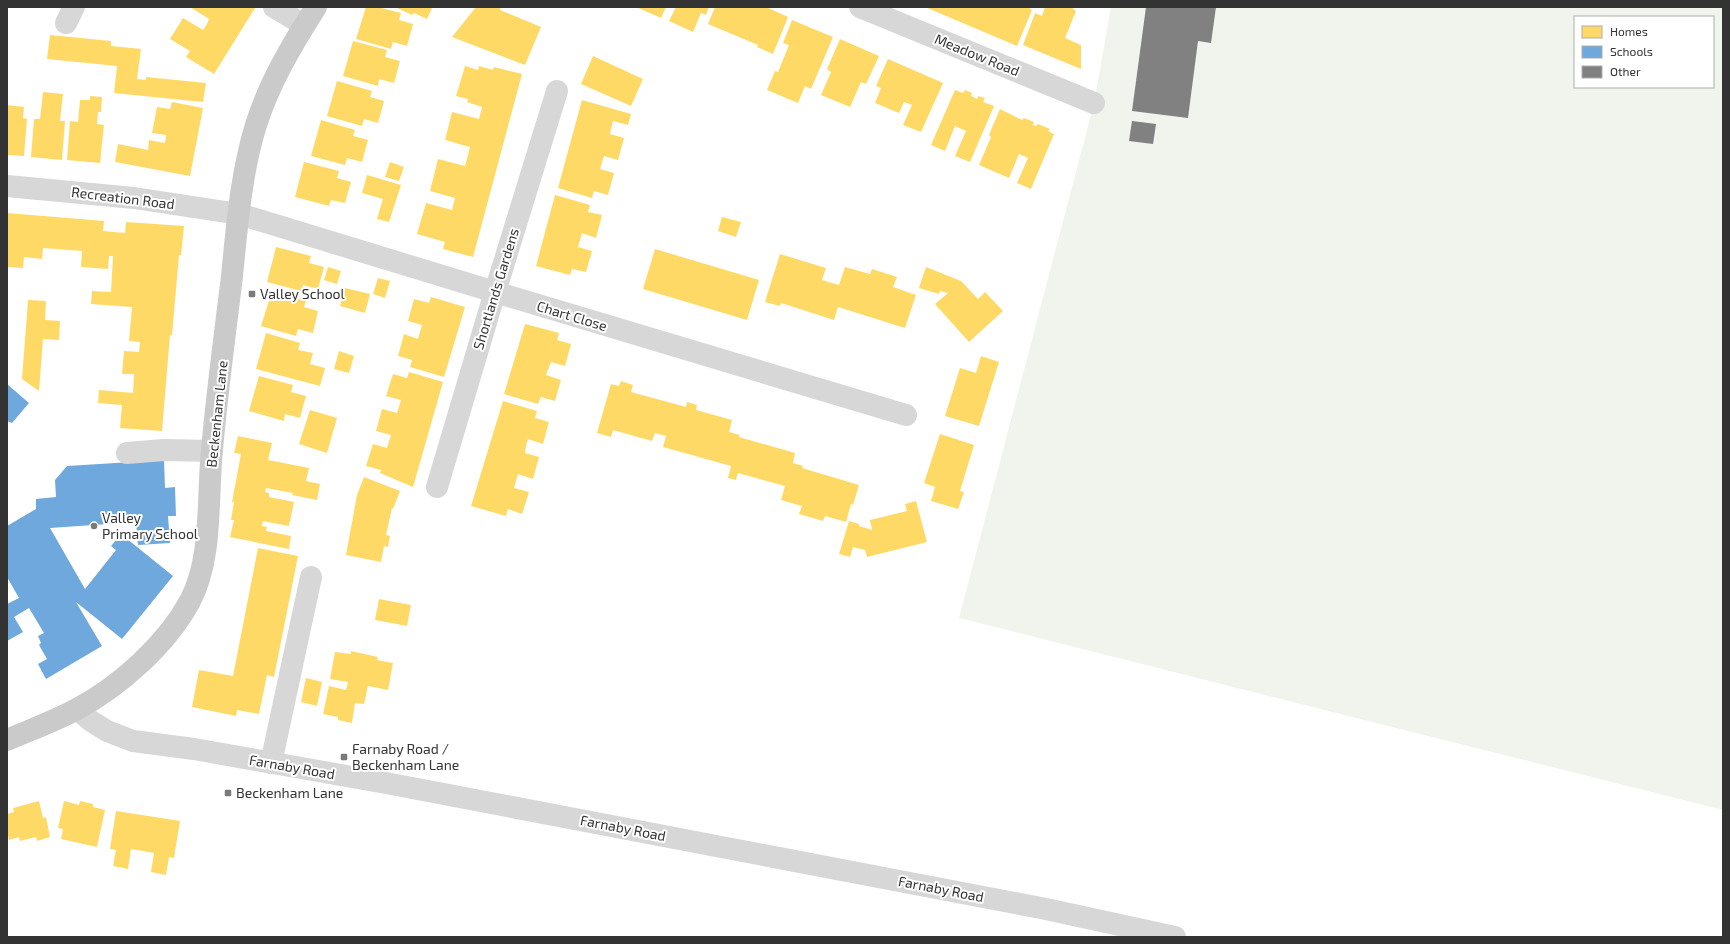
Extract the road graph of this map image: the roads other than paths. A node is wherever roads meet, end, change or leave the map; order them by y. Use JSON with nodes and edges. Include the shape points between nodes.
{"nodes":[{"id":1,"x":274,"y":7,"type":"edge"},
{"id":2,"x":316,"y":7,"type":"edge"},
{"id":3,"x":860,"y":7,"type":"edge"},
{"id":4,"x":304,"y":25,"type":"junction"},
{"id":5,"x":557,"y":91,"type":"dead end"},
{"id":6,"x":1094,"y":103,"type":"dead end"},
{"id":7,"x":7,"y":186,"type":"edge"},
{"id":8,"x":239,"y":214,"type":"junction"},
{"id":9,"x":494,"y":292,"type":"junction"},
{"id":10,"x":906,"y":415,"type":"dead end"},
{"id":11,"x":212,"y":451,"type":"junction"},
{"id":12,"x":127,"y":453,"type":"dead end"},
{"id":13,"x":437,"y":487,"type":"dead end"},
{"id":14,"x":311,"y":577,"type":"dead end"},
{"id":15,"x":77,"y":709,"type":"junction"},
{"id":16,"x":7,"y":740,"type":"edge"},
{"id":17,"x":270,"y":763,"type":"junction"},
{"id":18,"x":1175,"y":937,"type":"edge"}],
"edges":[{"from":1,"to":4,"type":"street"},
{"from":2,"to":4,"type":"main road","name":"Beckenham Lane"},
{"from":3,"to":6,"type":"street","name":"Meadow Road"},
{"from":4,"to":8,"type":"main road","name":"Beckenham Lane","via":[[272,85],[256,124]]},
{"from":5,"to":9,"type":"street","name":"Shortlands Gardens"},
{"from":7,"to":8,"type":"street","name":"Recreation Road","via":[[134,198]]},
{"from":8,"to":9,"type":"street","name":"Chart Close"},
{"from":8,"to":11,"type":"main road","name":"Beckenham Lane"},
{"from":9,"to":10,"type":"street","name":"Chart Close"},
{"from":9,"to":13,"type":"street","name":"Shortlands Gardens"},
{"from":11,"to":12,"type":"street","via":[[164,450]]},
{"from":11,"to":15,"type":"main road","name":"Beckenham Lane","via":[[206,544],[201,576],[191,600],[175,626],[150,653],[95,699]]},
{"from":14,"to":17,"type":"street"},
{"from":15,"to":16,"type":"main road","name":"Beckenham Lane"},
{"from":15,"to":17,"type":"street","name":"Farnaby Road","via":[[91,721],[123,738]]},
{"from":17,"to":18,"type":"street","name":"Farnaby Road","via":[[1046,908]]}]}
